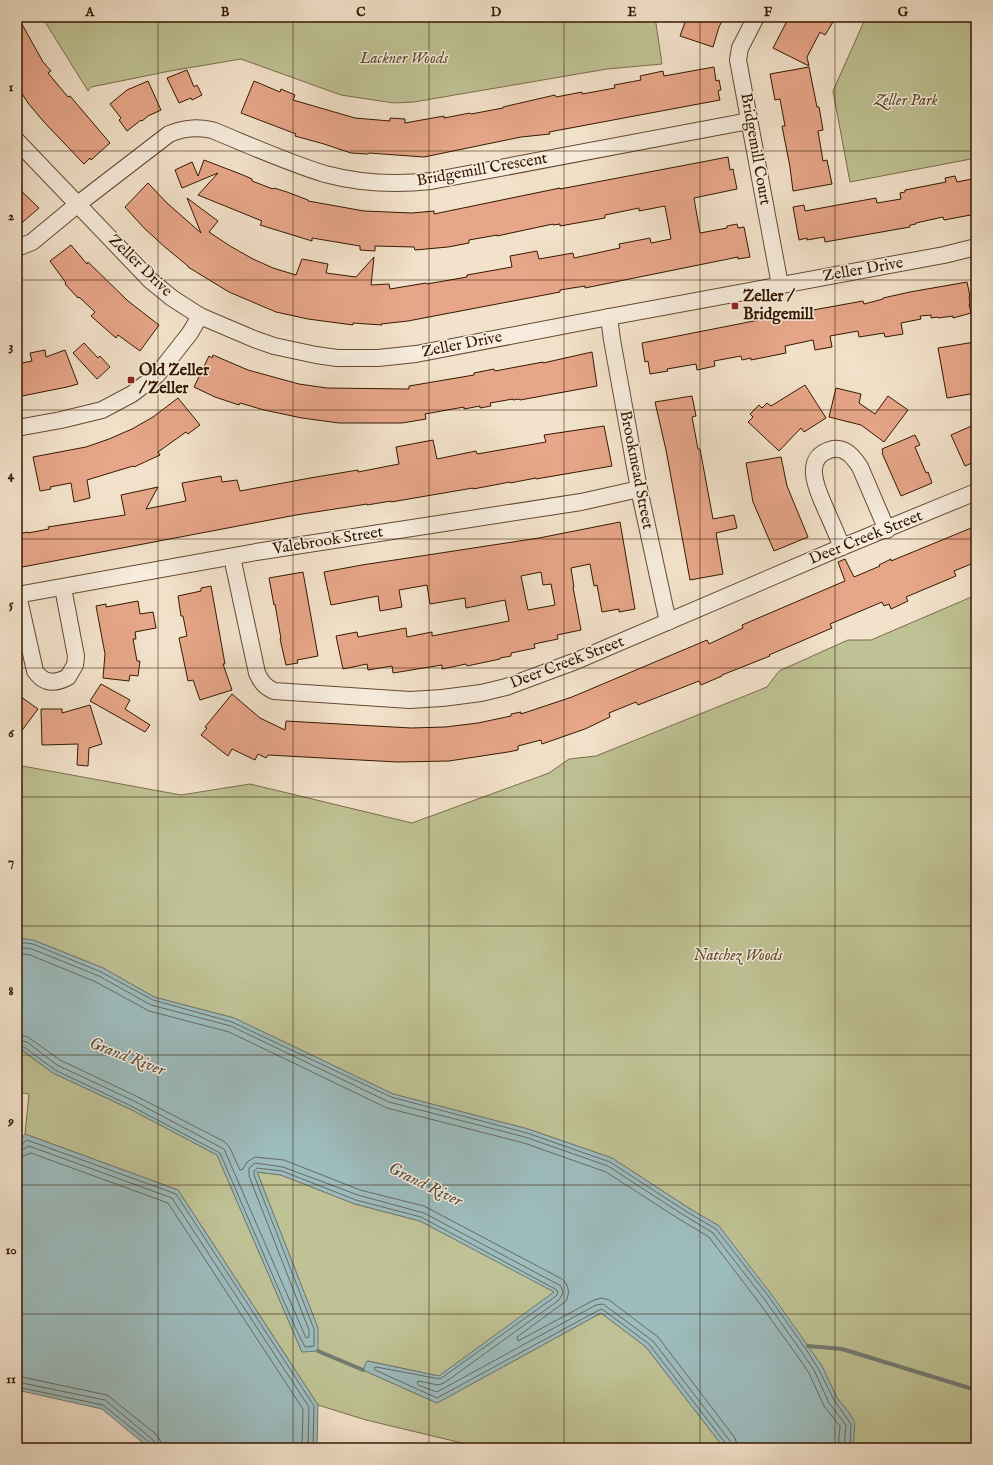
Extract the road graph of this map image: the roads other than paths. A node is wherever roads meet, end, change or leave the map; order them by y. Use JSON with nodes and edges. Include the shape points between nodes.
{"nodes":[{"id":1,"x":756,"y":17,"type":"edge"},
{"id":2,"x":750,"y":121,"type":"junction"},
{"id":3,"x":17,"y":141,"type":"edge"},
{"id":4,"x":78,"y":204,"type":"junction"},
{"id":5,"x":976,"y":247,"type":"edge"},
{"id":6,"x":17,"y":248,"type":"edge"},
{"id":7,"x":780,"y":285,"type":"junction"},
{"id":8,"x":200,"y":316,"type":"junction"},
{"id":9,"x":609,"y":316,"type":"junction"},
{"id":10,"x":17,"y":428,"type":"edge"},
{"id":11,"x":640,"y":489,"type":"junction"},
{"id":12,"x":976,"y":492,"type":"edge"},
{"id":13,"x":887,"y":530,"type":"junction"},
{"id":14,"x":842,"y":547,"type":"junction"},
{"id":15,"x":232,"y":557,"type":"junction"},
{"id":16,"x":63,"y":588,"type":"junction"},
{"id":17,"x":18,"y":595,"type":"edge"},
{"id":18,"x":668,"y":622,"type":"junction"}],
"edges":[{"from":1,"to":2,"type":"street","name":"Bridgemill Court","via":[[740,48],[738,60]]},
{"from":2,"to":4,"type":"street","name":"Bridgemill Crescent","via":[[415,183],[358,180],[326,174],[212,130],[187,128],[169,134]]},
{"from":2,"to":7,"type":"street","name":"Bridgemill Court"},
{"from":3,"to":4,"type":"street","name":"Zeller Drive"},
{"from":4,"to":6,"type":"street","name":"Bridgemill Crescent","via":[[32,242]]},
{"from":4,"to":8,"type":"street","name":"Zeller Drive","via":[[150,280]]},
{"from":5,"to":7,"type":"street","name":"Zeller Drive"},
{"from":7,"to":9,"type":"street","name":"Zeller Drive"},
{"from":8,"to":9,"type":"street","name":"Zeller Drive","via":[[254,339],[295,351],[337,358],[378,358],[416,354]]},
{"from":8,"to":10,"type":"street","via":[[157,375],[132,394],[102,410]]},
{"from":9,"to":11,"type":"street","name":"Brookmead Street"},
{"from":11,"to":15,"type":"street","name":"Valebrook Street","via":[[581,502]]},
{"from":11,"to":18,"type":"street","name":"Brookmead Street"},
{"from":12,"to":13,"type":"street","name":"Deer Creek Street"},
{"from":13,"to":14,"type":"street","name":"Deer Creek Street"},
{"from":13,"to":14,"type":"street","via":[[860,467],[854,459],[846,451],[826,451],[818,458],[814,468],[814,482]]},
{"from":14,"to":18,"type":"street","name":"Deer Creek Street"},
{"from":15,"to":16,"type":"street","name":"Valebrook Street"},
{"from":15,"to":18,"type":"street","name":"Deer Creek Street","via":[[257,673],[263,684],[274,691],[410,700],[481,693],[530,679]]},
{"from":16,"to":17,"type":"street","name":"Valebrook Street"},
{"from":16,"to":17,"type":"street","via":[[76,656],[75,665],[68,677],[56,682],[44,680],[35,672]]}]}
